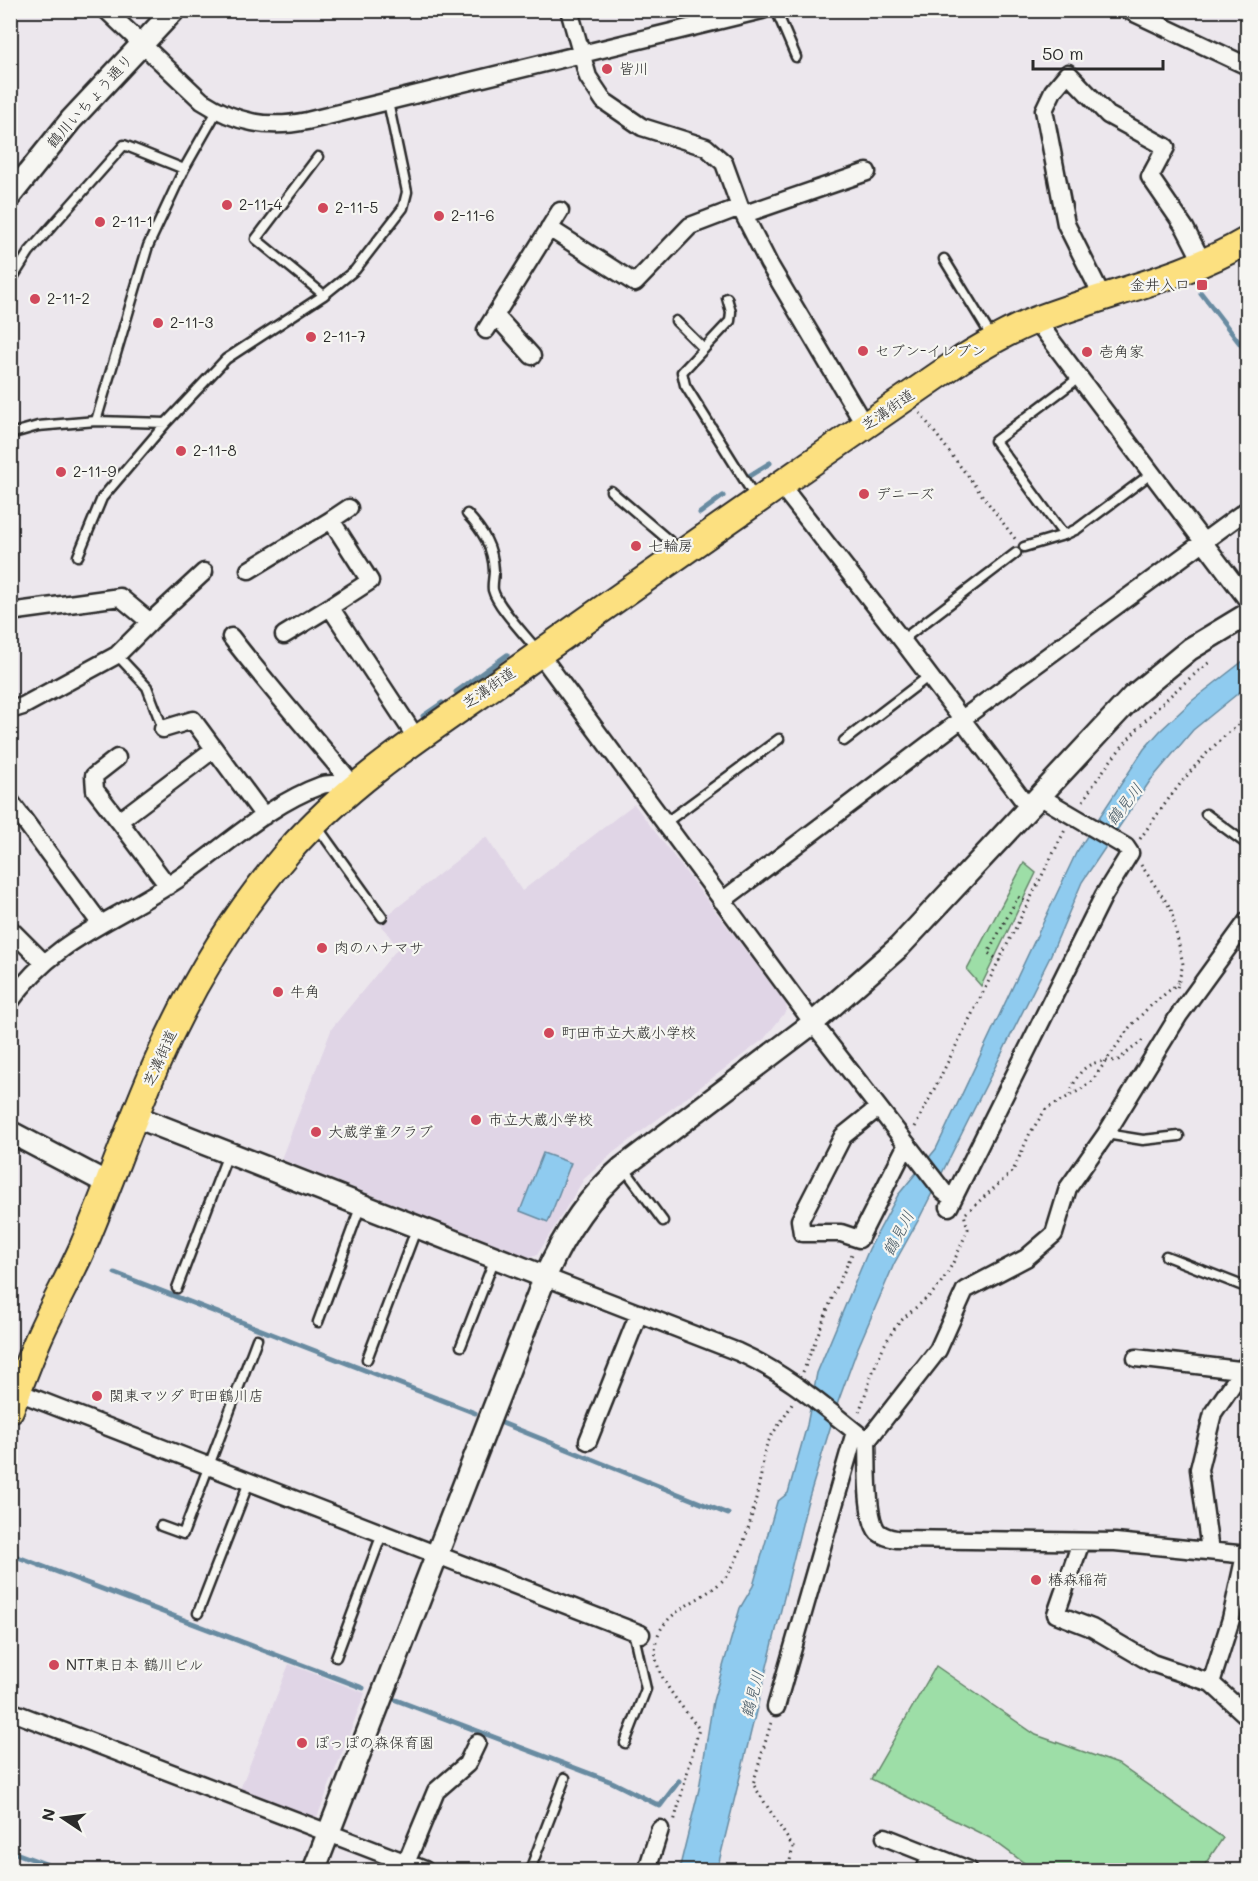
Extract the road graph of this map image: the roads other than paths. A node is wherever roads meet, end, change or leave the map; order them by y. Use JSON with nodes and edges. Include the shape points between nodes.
{"nodes":[{"id":1,"x":106,"y":10,"type":"edge"},
{"id":2,"x":174,"y":10,"type":"edge"},
{"id":3,"x":569,"y":10,"type":"edge"},
{"id":4,"x":762,"y":10,"type":"edge"},
{"id":5,"x":776,"y":10,"type":"edge"},
{"id":6,"x":1128,"y":10,"type":"edge"},
{"id":7,"x":142,"y":44,"type":"junction"},
{"id":8,"x":580,"y":54,"type":"junction"},
{"id":9,"x":796,"y":57,"type":"dead end"},
{"id":10,"x":1248,"y":63,"type":"edge"},
{"id":11,"x":388,"y":102,"type":"junction"},
{"id":12,"x":217,"y":111,"type":"junction"},
{"id":13,"x":318,"y":157,"type":"dead end"},
{"id":14,"x":184,"y":169,"type":"junction"},
{"id":15,"x":867,"y":172,"type":"dead end"},
{"id":16,"x":10,"y":196,"type":"edge"},
{"id":17,"x":560,"y":211,"type":"dead end"},
{"id":18,"x":743,"y":211,"type":"junction"},
{"id":19,"x":549,"y":228,"type":"junction"},
{"id":20,"x":1248,"y":240,"type":"edge"},
{"id":21,"x":944,"y":259,"type":"dead end"},
{"id":22,"x":1203,"y":263,"type":"junction"},
{"id":23,"x":10,"y":282,"type":"edge"},
{"id":24,"x":324,"y":295,"type":"junction"},
{"id":25,"x":727,"y":298,"type":"dead end"},
{"id":26,"x":1103,"y":298,"type":"junction"},
{"id":27,"x":1036,"y":320,"type":"junction"},
{"id":28,"x":676,"y":321,"type":"dead end"},
{"id":29,"x":993,"y":339,"type":"junction"},
{"id":30,"x":704,"y":349,"type":"junction"},
{"id":31,"x":532,"y":356,"type":"dead end"},
{"id":32,"x":1080,"y":377,"type":"junction"},
{"id":33,"x":96,"y":421,"type":"junction"},
{"id":34,"x":166,"y":423,"type":"junction"},
{"id":35,"x":865,"y":426,"type":"junction"},
{"id":36,"x":10,"y":434,"type":"edge"},
{"id":37,"x":1152,"y":473,"type":"junction"},
{"id":38,"x":780,"y":484,"type":"junction"},
{"id":39,"x":611,"y":490,"type":"dead end"},
{"id":40,"x":757,"y":500,"type":"junction"},
{"id":41,"x":350,"y":508,"type":"dead end"},
{"id":42,"x":1248,"y":509,"type":"edge"},
{"id":43,"x":467,"y":514,"type":"dead end"},
{"id":44,"x":331,"y":520,"type":"junction"},
{"id":45,"x":1064,"y":535,"type":"junction"},
{"id":46,"x":1203,"y":541,"type":"junction"},
{"id":47,"x":682,"y":552,"type":"junction"},
{"id":48,"x":78,"y":556,"type":"dead end"},
{"id":49,"x":249,"y":570,"type":"dead end"},
{"id":50,"x":204,"y":572,"type":"dead end"},
{"id":51,"x":1248,"y":601,"type":"edge"},
{"id":52,"x":330,"y":607,"type":"junction"},
{"id":53,"x":10,"y":612,"type":"edge"},
{"id":54,"x":1248,"y":614,"type":"edge"},
{"id":55,"x":150,"y":621,"type":"junction"},
{"id":56,"x":284,"y":635,"type":"dead end"},
{"id":57,"x":231,"y":637,"type":"dead end"},
{"id":58,"x":902,"y":640,"type":"junction"},
{"id":59,"x":539,"y":653,"type":"junction"},
{"id":60,"x":117,"y":655,"type":"junction"},
{"id":61,"x":929,"y":676,"type":"junction"},
{"id":62,"x":10,"y":710,"type":"edge"},
{"id":63,"x":962,"y":719,"type":"junction"},
{"id":64,"x":163,"y":729,"type":"joint"},
{"id":65,"x":417,"y":739,"type":"junction"},
{"id":66,"x":779,"y":739,"type":"dead end"},
{"id":67,"x":844,"y":741,"type":"dead end"},
{"id":68,"x":214,"y":749,"type":"junction"},
{"id":69,"x":117,"y":758,"type":"dead end"},
{"id":70,"x":354,"y":786,"type":"junction"},
{"id":71,"x":10,"y":801,"type":"edge"},
{"id":72,"x":1034,"y":802,"type":"junction"},
{"id":73,"x":1206,"y":814,"type":"dead end"},
{"id":74,"x":264,"y":816,"type":"junction"},
{"id":75,"x":119,"y":820,"type":"junction"},
{"id":76,"x":315,"y":824,"type":"junction"},
{"id":77,"x":664,"y":824,"type":"junction"},
{"id":78,"x":1248,"y":845,"type":"edge"},
{"id":79,"x":168,"y":886,"type":"junction"},
{"id":80,"x":722,"y":901,"type":"junction"},
{"id":81,"x":382,"y":917,"type":"dead end"},
{"id":82,"x":1248,"y":920,"type":"edge"},
{"id":83,"x":100,"y":923,"type":"junction"},
{"id":84,"x":10,"y":929,"type":"edge"},
{"id":85,"x":43,"y":962,"type":"junction"},
{"id":86,"x":10,"y":1002,"type":"edge"},
{"id":87,"x":813,"y":1023,"type":"junction"},
{"id":88,"x":878,"y":1108,"type":"junction"},
{"id":89,"x":135,"y":1116,"type":"junction"},
{"id":90,"x":10,"y":1132,"type":"edge"},
{"id":91,"x":1106,"y":1134,"type":"junction"},
{"id":92,"x":1179,"y":1136,"type":"dead end"},
{"id":93,"x":910,"y":1142,"type":"junction"},
{"id":94,"x":228,"y":1153,"type":"junction"},
{"id":95,"x":622,"y":1167,"type":"junction"},
{"id":96,"x":107,"y":1183,"type":"junction"},
{"id":97,"x":362,"y":1205,"type":"junction"},
{"id":98,"x":663,"y":1221,"type":"dead end"},
{"id":99,"x":418,"y":1227,"type":"junction"},
{"id":100,"x":1166,"y":1256,"type":"dead end"},
{"id":101,"x":495,"y":1257,"type":"junction"},
{"id":102,"x":545,"y":1277,"type":"junction"},
{"id":103,"x":177,"y":1288,"type":"dead end"},
{"id":104,"x":1248,"y":1288,"type":"edge"},
{"id":105,"x":639,"y":1313,"type":"junction"},
{"id":106,"x":318,"y":1322,"type":"dead end"},
{"id":107,"x":257,"y":1339,"type":"dead end"},
{"id":108,"x":461,"y":1346,"type":"dead end"},
{"id":109,"x":1136,"y":1358,"type":"dead end"},
{"id":110,"x":367,"y":1359,"type":"dead end"},
{"id":111,"x":1245,"y":1368,"type":"edge"},
{"id":112,"x":14,"y":1401,"type":"edge"},
{"id":113,"x":857,"y":1433,"type":"junction"},
{"id":114,"x":588,"y":1441,"type":"dead end"},
{"id":115,"x":209,"y":1466,"type":"junction"},
{"id":116,"x":249,"y":1482,"type":"junction"},
{"id":117,"x":161,"y":1526,"type":"dead end"},
{"id":118,"x":382,"y":1534,"type":"junction"},
{"id":119,"x":1081,"y":1542,"type":"junction"},
{"id":120,"x":1210,"y":1551,"type":"junction"},
{"id":121,"x":437,"y":1555,"type":"junction"},
{"id":122,"x":1246,"y":1555,"type":"edge"},
{"id":123,"x":198,"y":1613,"type":"dead end"},
{"id":124,"x":637,"y":1632,"type":"joint"},
{"id":125,"x":336,"y":1657,"type":"dead end"},
{"id":126,"x":1211,"y":1683,"type":"junction"},
{"id":127,"x":776,"y":1707,"type":"road end"},
{"id":128,"x":11,"y":1713,"type":"edge"},
{"id":129,"x":1248,"y":1717,"type":"edge"},
{"id":130,"x":477,"y":1743,"type":"dead end"},
{"id":131,"x":625,"y":1743,"type":"dead end"},
{"id":132,"x":565,"y":1778,"type":"dead end"},
{"id":133,"x":667,"y":1827,"type":"road end"},
{"id":134,"x":328,"y":1834,"type":"junction"},
{"id":135,"x":885,"y":1837,"type":"dead end"},
{"id":136,"x":928,"y":1863,"type":"edge"},
{"id":137,"x":401,"y":1865,"type":"edge"},
{"id":138,"x":314,"y":1870,"type":"edge"},
{"id":139,"x":424,"y":1870,"type":"edge"},
{"id":140,"x":530,"y":1870,"type":"edge"},
{"id":141,"x":647,"y":1870,"type":"edge"},
{"id":142,"x":969,"y":1870,"type":"edge"}],
"edges":[{"from":1,"to":7,"type":"street"},
{"from":2,"to":7,"type":"street","name":"鶴川いちょう通り"},
{"from":3,"to":8,"type":"street"},
{"from":4,"to":8,"type":"street"},
{"from":5,"to":9,"type":"lane"},
{"from":6,"to":10,"type":"street","via":[[1245,65]]},
{"from":7,"to":12,"type":"street","via":[[188,90]]},
{"from":7,"to":16,"type":"street","name":"鶴川いちょう通り","via":[[71,120]]},
{"from":8,"to":11,"type":"street"},
{"from":8,"to":18,"type":"street","via":[[593,85],[617,111],[642,127],[706,147],[724,163]]},
{"from":11,"to":12,"type":"street","via":[[286,125],[266,126]]},
{"from":11,"to":24,"type":"lane","via":[[408,192],[403,208],[356,270]]},
{"from":12,"to":14,"type":"lane"},
{"from":13,"to":24,"type":"lane","via":[[256,239]]},
{"from":14,"to":23,"type":"lane","via":[[124,145],[29,252]]},
{"from":14,"to":33,"type":"lane","via":[[148,246]]},
{"from":15,"to":18,"type":"street"},
{"from":17,"to":19,"type":"street"},
{"from":18,"to":19,"type":"street","via":[[690,226],[635,283]]},
{"from":18,"to":35,"type":"street","via":[[774,273]]},
{"from":19,"to":31,"type":"street","via":[[490,323]]},
{"from":20,"to":22,"type":"main road","name":"芝溝街道"},
{"from":21,"to":29,"type":"lane"},
{"from":22,"to":26,"type":"main road","name":"芝溝街道"},
{"from":22,"to":26,"type":"street","via":[[1185,228],[1150,177],[1166,147],[1108,115],[1068,73],[1044,110],[1066,224]]},
{"from":24,"to":34,"type":"lane","via":[[226,359]]},
{"from":25,"to":30,"type":"lane","via":[[730,321]]},
{"from":26,"to":27,"type":"main road","name":"芝溝街道"},
{"from":27,"to":29,"type":"main road","name":"芝溝街道"},
{"from":27,"to":32,"type":"street"},
{"from":28,"to":30,"type":"lane"},
{"from":29,"to":35,"type":"main road","name":"芝溝街道"},
{"from":30,"to":40,"type":"lane","via":[[682,372],[685,385]]},
{"from":32,"to":37,"type":"street"},
{"from":32,"to":45,"type":"lane","via":[[995,441]]},
{"from":33,"to":34,"type":"lane"},
{"from":33,"to":36,"type":"lane","via":[[38,426]]},
{"from":34,"to":48,"type":"lane","via":[[102,498]]},
{"from":35,"to":38,"type":"main road","name":"芝溝街道"},
{"from":37,"to":45,"type":"lane"},
{"from":37,"to":46,"type":"street"},
{"from":38,"to":40,"type":"main road","name":"芝溝街道"},
{"from":38,"to":58,"type":"street"},
{"from":39,"to":47,"type":"lane"},
{"from":40,"to":47,"type":"main road","name":"芝溝街道"},
{"from":41,"to":44,"type":"street"},
{"from":42,"to":46,"type":"street"},
{"from":43,"to":59,"type":"lane","via":[[489,543],[492,588],[497,598]]},
{"from":44,"to":49,"type":"street"},
{"from":44,"to":52,"type":"street","via":[[370,581]]},
{"from":45,"to":58,"type":"lane","via":[[1021,549]]},
{"from":46,"to":51,"type":"street"},
{"from":46,"to":63,"type":"street"},
{"from":47,"to":59,"type":"main road","name":"芝溝街道"},
{"from":50,"to":55,"type":"street"},
{"from":52,"to":56,"type":"street"},
{"from":52,"to":65,"type":"street"},
{"from":53,"to":55,"type":"street","via":[[120,597]]},
{"from":54,"to":72,"type":"street","via":[[1190,650],[1133,696]]},
{"from":55,"to":60,"type":"street"},
{"from":57,"to":70,"type":"street"},
{"from":58,"to":61,"type":"street"},
{"from":59,"to":65,"type":"main road","name":"芝溝街道"},
{"from":59,"to":77,"type":"street"},
{"from":60,"to":62,"type":"street"},
{"from":60,"to":64,"type":"lane","via":[[147,687]]},
{"from":61,"to":63,"type":"street"},
{"from":61,"to":67,"type":"lane"},
{"from":63,"to":72,"type":"street"},
{"from":63,"to":80,"type":"street"},
{"from":64,"to":68,"type":"street","via":[[194,720]]},
{"from":65,"to":70,"type":"main road","name":"芝溝街道"},
{"from":66,"to":77,"type":"lane"},
{"from":68,"to":74,"type":"street"},
{"from":68,"to":75,"type":"street"},
{"from":69,"to":75,"type":"street","via":[[94,776],[95,790]]},
{"from":70,"to":74,"type":"street","via":[[325,784],[288,800]]},
{"from":70,"to":76,"type":"main road","name":"芝溝街道"},
{"from":71,"to":83,"type":"street"},
{"from":72,"to":87,"type":"street","via":[[899,947]]},
{"from":72,"to":93,"type":"street","via":[[1074,818],[1128,850],[950,1200]]},
{"from":73,"to":78,"type":"lane"},
{"from":74,"to":79,"type":"street"},
{"from":75,"to":79,"type":"street"},
{"from":76,"to":81,"type":"lane"},
{"from":76,"to":89,"type":"main road","name":"芝溝街道","via":[[262,885],[216,949],[175,1025]]},
{"from":77,"to":80,"type":"street"},
{"from":79,"to":83,"type":"street"},
{"from":80,"to":87,"type":"street"},
{"from":82,"to":91,"type":"street","via":[[1179,1015]]},
{"from":83,"to":85,"type":"street"},
{"from":84,"to":85,"type":"street"},
{"from":85,"to":86,"type":"street"},
{"from":87,"to":88,"type":"street"},
{"from":87,"to":95,"type":"street"},
{"from":88,"to":93,"type":"street"},
{"from":88,"to":93,"type":"street","via":[[843,1136],[800,1221],[802,1233],[841,1233],[859,1239]]},
{"from":89,"to":94,"type":"street"},
{"from":89,"to":96,"type":"main road","name":"芝溝街道"},
{"from":90,"to":96,"type":"street"},
{"from":91,"to":92,"type":"lane","via":[[1143,1140]]},
{"from":91,"to":113,"type":"street","via":[[1068,1188],[1054,1234],[1026,1258],[965,1290],[938,1350]]},
{"from":94,"to":97,"type":"street"},
{"from":94,"to":103,"type":"lane"},
{"from":95,"to":98,"type":"lane"},
{"from":95,"to":102,"type":"street","via":[[587,1203]]},
{"from":96,"to":112,"type":"main road","name":"芝溝街道"},
{"from":97,"to":99,"type":"street"},
{"from":97,"to":106,"type":"lane"},
{"from":99,"to":101,"type":"street"},
{"from":99,"to":110,"type":"lane"},
{"from":100,"to":104,"type":"lane"},
{"from":101,"to":102,"type":"street"},
{"from":101,"to":108,"type":"lane"},
{"from":102,"to":105,"type":"street"},
{"from":102,"to":121,"type":"street"},
{"from":105,"to":113,"type":"street","via":[[763,1363]]},
{"from":105,"to":114,"type":"street"},
{"from":107,"to":115,"type":"lane"},
{"from":109,"to":111,"type":"street"},
{"from":111,"to":120,"type":"street","via":[[1213,1413],[1199,1469]]},
{"from":112,"to":115,"type":"street"},
{"from":113,"to":119,"type":"street","via":[[870,1513],[881,1534],[896,1539]]},
{"from":113,"to":127,"type":"street"},
{"from":115,"to":116,"type":"street"},
{"from":115,"to":117,"type":"lane","via":[[183,1534]]},
{"from":116,"to":118,"type":"street"},
{"from":116,"to":123,"type":"lane"},
{"from":118,"to":121,"type":"street"},
{"from":118,"to":125,"type":"lane"},
{"from":119,"to":120,"type":"street"},
{"from":119,"to":126,"type":"street","via":[[1056,1614],[1092,1628],[1152,1664]]},
{"from":120,"to":122,"type":"street"},
{"from":121,"to":124,"type":"street"},
{"from":121,"to":134,"type":"street"},
{"from":122,"to":126,"type":"street"},
{"from":124,"to":131,"type":"lane","via":[[646,1689]]},
{"from":126,"to":129,"type":"street"},
{"from":128,"to":134,"type":"street"},
{"from":130,"to":137,"type":"street","via":[[467,1764],[436,1791]]},
{"from":132,"to":140,"type":"lane"},
{"from":133,"to":141,"type":"street"},
{"from":134,"to":137,"type":"street"},
{"from":134,"to":138,"type":"street"},
{"from":135,"to":136,"type":"street"},
{"from":136,"to":142,"type":"street"},
{"from":137,"to":139,"type":"street"}]}
